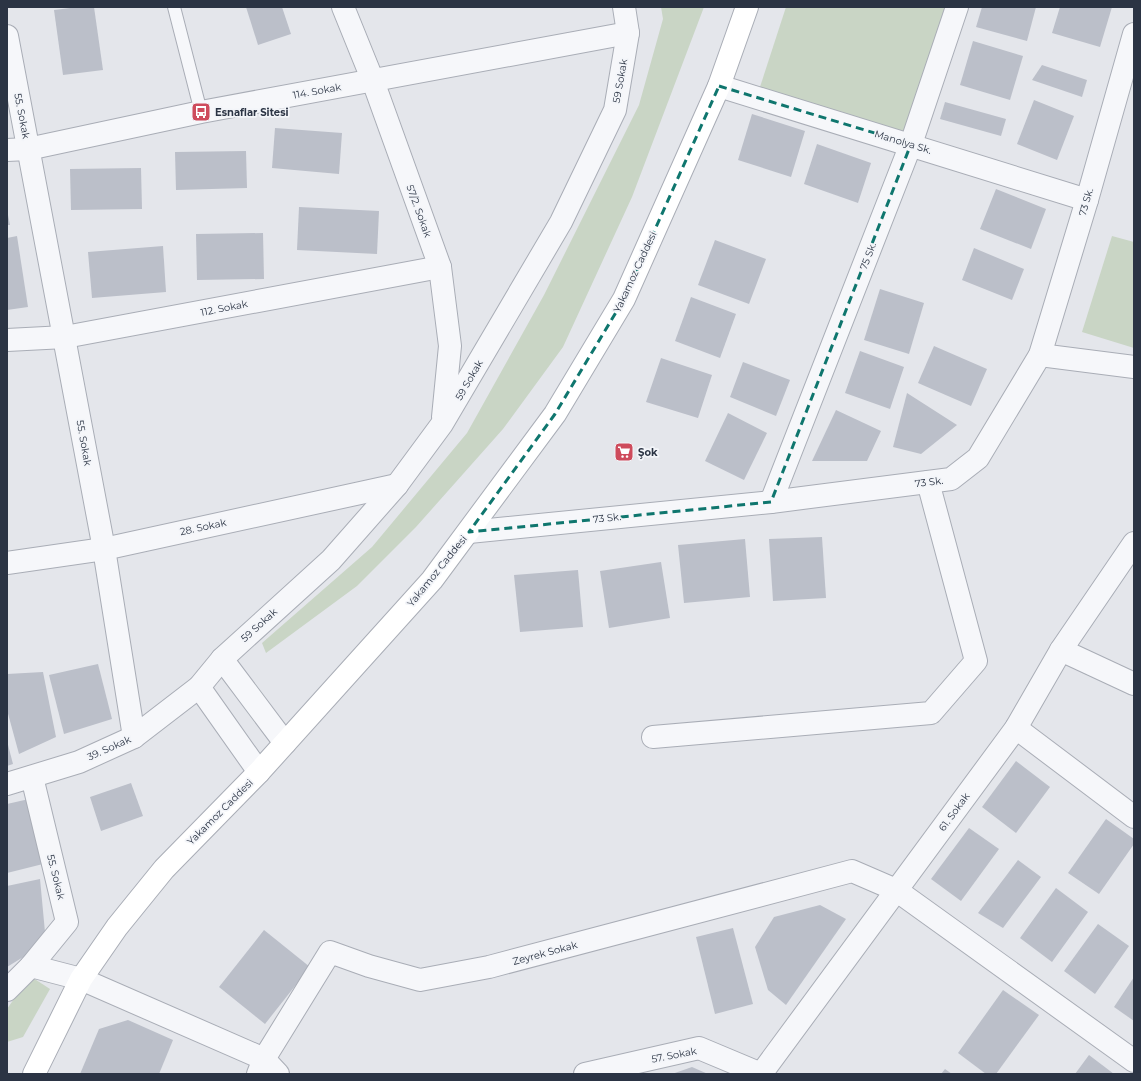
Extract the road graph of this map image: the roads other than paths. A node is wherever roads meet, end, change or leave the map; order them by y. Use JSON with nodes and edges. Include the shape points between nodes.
{"nodes":[{"id":1,"x":174,"y":7,"type":"edge"},
{"id":2,"x":343,"y":7,"type":"edge"},
{"id":3,"x":624,"y":7,"type":"edge"},
{"id":4,"x":747,"y":7,"type":"edge"},
{"id":5,"x":957,"y":7,"type":"edge"},
{"id":6,"x":628,"y":34,"type":"junction"},
{"id":7,"x":1134,"y":34,"type":"edge"},
{"id":8,"x":7,"y":36,"type":"edge"},
{"id":9,"x":373,"y":81,"type":"junction"},
{"id":10,"x":719,"y":86,"type":"junction"},
{"id":11,"x":201,"y":112,"type":"junction"},
{"id":12,"x":911,"y":144,"type":"junction"},
{"id":13,"x":18,"y":150,"type":"edge"},
{"id":14,"x":1087,"y":200,"type":"junction"},
{"id":15,"x":440,"y":267,"type":"junction"},
{"id":16,"x":65,"y":337,"type":"junction"},
{"id":17,"x":7,"y":340,"type":"edge"},
{"id":18,"x":1040,"y":355,"type":"junction"},
{"id":19,"x":1134,"y":367,"type":"edge"},
{"id":20,"x":442,"y":424,"type":"junction"},
{"id":21,"x":928,"y":482,"type":"junction"},
{"id":22,"x":397,"y":485,"type":"junction"},
{"id":23,"x":772,"y":502,"type":"junction"},
{"id":24,"x":469,"y":532,"type":"junction"},
{"id":25,"x":1134,"y":543,"type":"edge"},
{"id":26,"x":104,"y":549,"type":"junction"},
{"id":27,"x":7,"y":563,"type":"edge"},
{"id":28,"x":1060,"y":650,"type":"junction"},
{"id":29,"x":222,"y":658,"type":"junction"},
{"id":30,"x":1134,"y":684,"type":"edge"},
{"id":31,"x":199,"y":688,"type":"junction"},
{"id":32,"x":1016,"y":728,"type":"junction"},
{"id":33,"x":134,"y":737,"type":"junction"},
{"id":34,"x":653,"y":737,"type":"dead end"},
{"id":35,"x":285,"y":743,"type":"junction"},
{"id":36,"x":259,"y":772,"type":"junction"},
{"id":37,"x":32,"y":777,"type":"junction"},
{"id":38,"x":7,"y":784,"type":"edge"},
{"id":39,"x":1134,"y":817,"type":"edge"},
{"id":40,"x":896,"y":890,"type":"junction"},
{"id":41,"x":31,"y":966,"type":"junction"},
{"id":42,"x":81,"y":979,"type":"junction"},
{"id":43,"x":7,"y":990,"type":"edge"},
{"id":44,"x":1134,"y":1060,"type":"edge"},
{"id":45,"x":267,"y":1069,"type":"edge"},
{"id":46,"x":34,"y":1074,"type":"edge"},
{"id":47,"x":585,"y":1074,"type":"edge"},
{"id":48,"x":761,"y":1074,"type":"edge"}],
"edges":[{"from":1,"to":11,"type":"lane"},
{"from":2,"to":9,"type":"street","name":"57/2. Sokak"},
{"from":3,"to":6,"type":"street","name":"59 Sokak"},
{"from":4,"to":10,"type":"main road","name":"Yakamoz Caddesi"},
{"from":5,"to":12,"type":"street","name":"75 Sk."},
{"from":6,"to":9,"type":"street","name":"114. Sokak"},
{"from":6,"to":20,"type":"street","name":"59 Sokak","via":[[615,110],[561,222]]},
{"from":7,"to":14,"type":"street","name":"73 Sk."},
{"from":8,"to":13,"type":"street","name":"55. Sokak"},
{"from":9,"to":11,"type":"street","name":"114. Sokak"},
{"from":9,"to":15,"type":"street","name":"57/2. Sokak"},
{"from":10,"to":12,"type":"street","name":"Manolya Sk."},
{"from":10,"to":24,"type":"main road","name":"Yakamoz Caddesi","via":[[624,299],[555,414]]},
{"from":11,"to":13,"type":"street","name":"114. Sokak"},
{"from":12,"to":14,"type":"street","name":"Manolya Sk."},
{"from":12,"to":23,"type":"street","name":"75 Sk."},
{"from":13,"to":16,"type":"street","name":"55. Sokak"},
{"from":14,"to":18,"type":"street","name":"73 Sk."},
{"from":15,"to":16,"type":"street","name":"112. Sokak"},
{"from":15,"to":20,"type":"street","name":"57/2. Sokak","via":[[450,346]]},
{"from":16,"to":17,"type":"street","name":"112. Sokak"},
{"from":16,"to":26,"type":"street","name":"55. Sokak"},
{"from":18,"to":19,"type":"street"},
{"from":18,"to":21,"type":"street","name":"73 Sk.","via":[[978,458],[951,479]]},
{"from":20,"to":22,"type":"street","name":"59 Sokak"},
{"from":21,"to":23,"type":"street","name":"73 Sk."},
{"from":21,"to":34,"type":"street","via":[[976,661],[931,713]]},
{"from":22,"to":26,"type":"street","name":"28. Sokak"},
{"from":22,"to":29,"type":"street","name":"59 Sokak","via":[[331,560]]},
{"from":23,"to":24,"type":"street","name":"73 Sk."},
{"from":24,"to":35,"type":"main road","name":"Yakamoz Caddesi","via":[[426,588]]},
{"from":25,"to":28,"type":"street","name":"61. Sokak"},
{"from":26,"to":27,"type":"street","name":"28. Sokak"},
{"from":26,"to":33,"type":"street","name":"55. Sokak"},
{"from":28,"to":30,"type":"street"},
{"from":28,"to":32,"type":"street","name":"61. Sokak"},
{"from":29,"to":31,"type":"street","name":"59 Sokak"},
{"from":29,"to":35,"type":"street"},
{"from":31,"to":33,"type":"street","name":"39. Sokak"},
{"from":31,"to":36,"type":"street"},
{"from":32,"to":39,"type":"street"},
{"from":32,"to":40,"type":"street","name":"61. Sokak"},
{"from":33,"to":37,"type":"street","name":"39. Sokak","via":[[79,762]]},
{"from":35,"to":36,"type":"main road","name":"Yakamoz Caddesi"},
{"from":36,"to":42,"type":"main road","name":"Yakamoz Caddesi","via":[[164,869],[117,927]]},
{"from":37,"to":38,"type":"street","name":"39. Sokak"},
{"from":37,"to":41,"type":"street","name":"55. Sokak","via":[[67,922]]},
{"from":40,"to":44,"type":"street"},
{"from":40,"to":45,"type":"street","name":"Zeyrek Sokak","via":[[852,871],[489,968],[420,980],[330,952]]},
{"from":40,"to":48,"type":"street","name":"61. Sokak"},
{"from":41,"to":42,"type":"street"},
{"from":41,"to":43,"type":"street","name":"55. Sokak"},
{"from":42,"to":45,"type":"street"},
{"from":42,"to":46,"type":"main road","name":"Yakamoz Caddesi"},
{"from":47,"to":48,"type":"street","name":"57. Sokak","via":[[699,1048]]}]}
